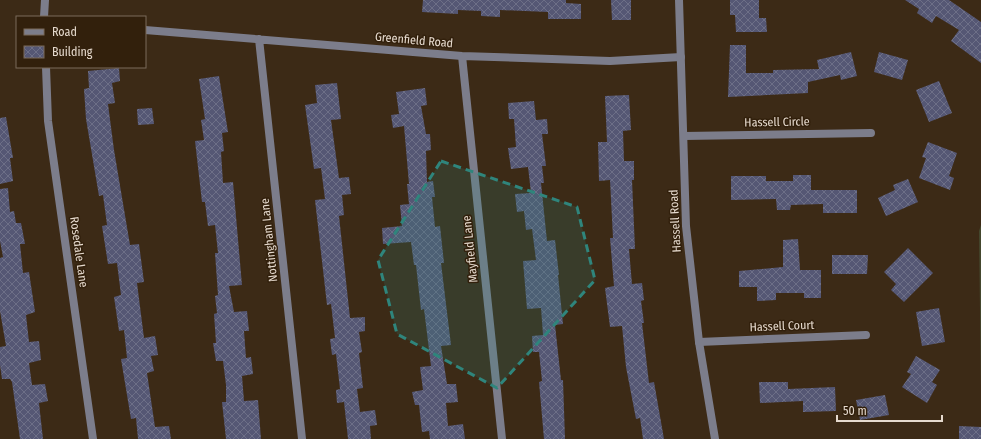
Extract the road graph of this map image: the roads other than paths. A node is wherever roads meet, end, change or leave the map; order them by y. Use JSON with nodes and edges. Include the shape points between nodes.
{"nodes":[{"id":1,"x":45,"y":0,"type":"edge"},
{"id":2,"x":679,"y":0,"type":"edge"},
{"id":3,"x":44,"y":16,"type":"edge"},
{"id":4,"x":146,"y":30,"type":"edge"},
{"id":5,"x":259,"y":39,"type":"junction"},
{"id":6,"x":462,"y":56,"type":"junction"},
{"id":7,"x":681,"y":58,"type":"junction"},
{"id":8,"x":46,"y":68,"type":"edge"},
{"id":9,"x":871,"y":133,"type":"dead end"},
{"id":10,"x":684,"y":136,"type":"junction"},
{"id":11,"x":866,"y":335,"type":"dead end"},
{"id":12,"x":699,"y":342,"type":"junction"},
{"id":13,"x":93,"y":439,"type":"edge"},
{"id":14,"x":302,"y":439,"type":"edge"},
{"id":15,"x":502,"y":439,"type":"edge"},
{"id":16,"x":715,"y":439,"type":"edge"}],
"edges":[{"from":1,"to":3,"type":"street"},
{"from":2,"to":7,"type":"street","name":"Hassell Road"},
{"from":4,"to":5,"type":"street","name":"Greenfield Road"},
{"from":5,"to":6,"type":"street","name":"Greenfield Road"},
{"from":5,"to":14,"type":"street","name":"Nottingham Lane"},
{"from":6,"to":7,"type":"street","name":"Greenfield Road","via":[[610,61]]},
{"from":6,"to":15,"type":"street","name":"Mayfield Lane"},
{"from":7,"to":10,"type":"street","name":"Hassell Road"},
{"from":8,"to":13,"type":"street","name":"Rosedale Lane","via":[[48,121]]},
{"from":9,"to":10,"type":"street","name":"Hassell Circle"},
{"from":10,"to":12,"type":"street","name":"Hassell Road","via":[[686,226]]},
{"from":11,"to":12,"type":"street","name":"Hassell Court"},
{"from":12,"to":16,"type":"street","name":"Hassell Road"}]}
